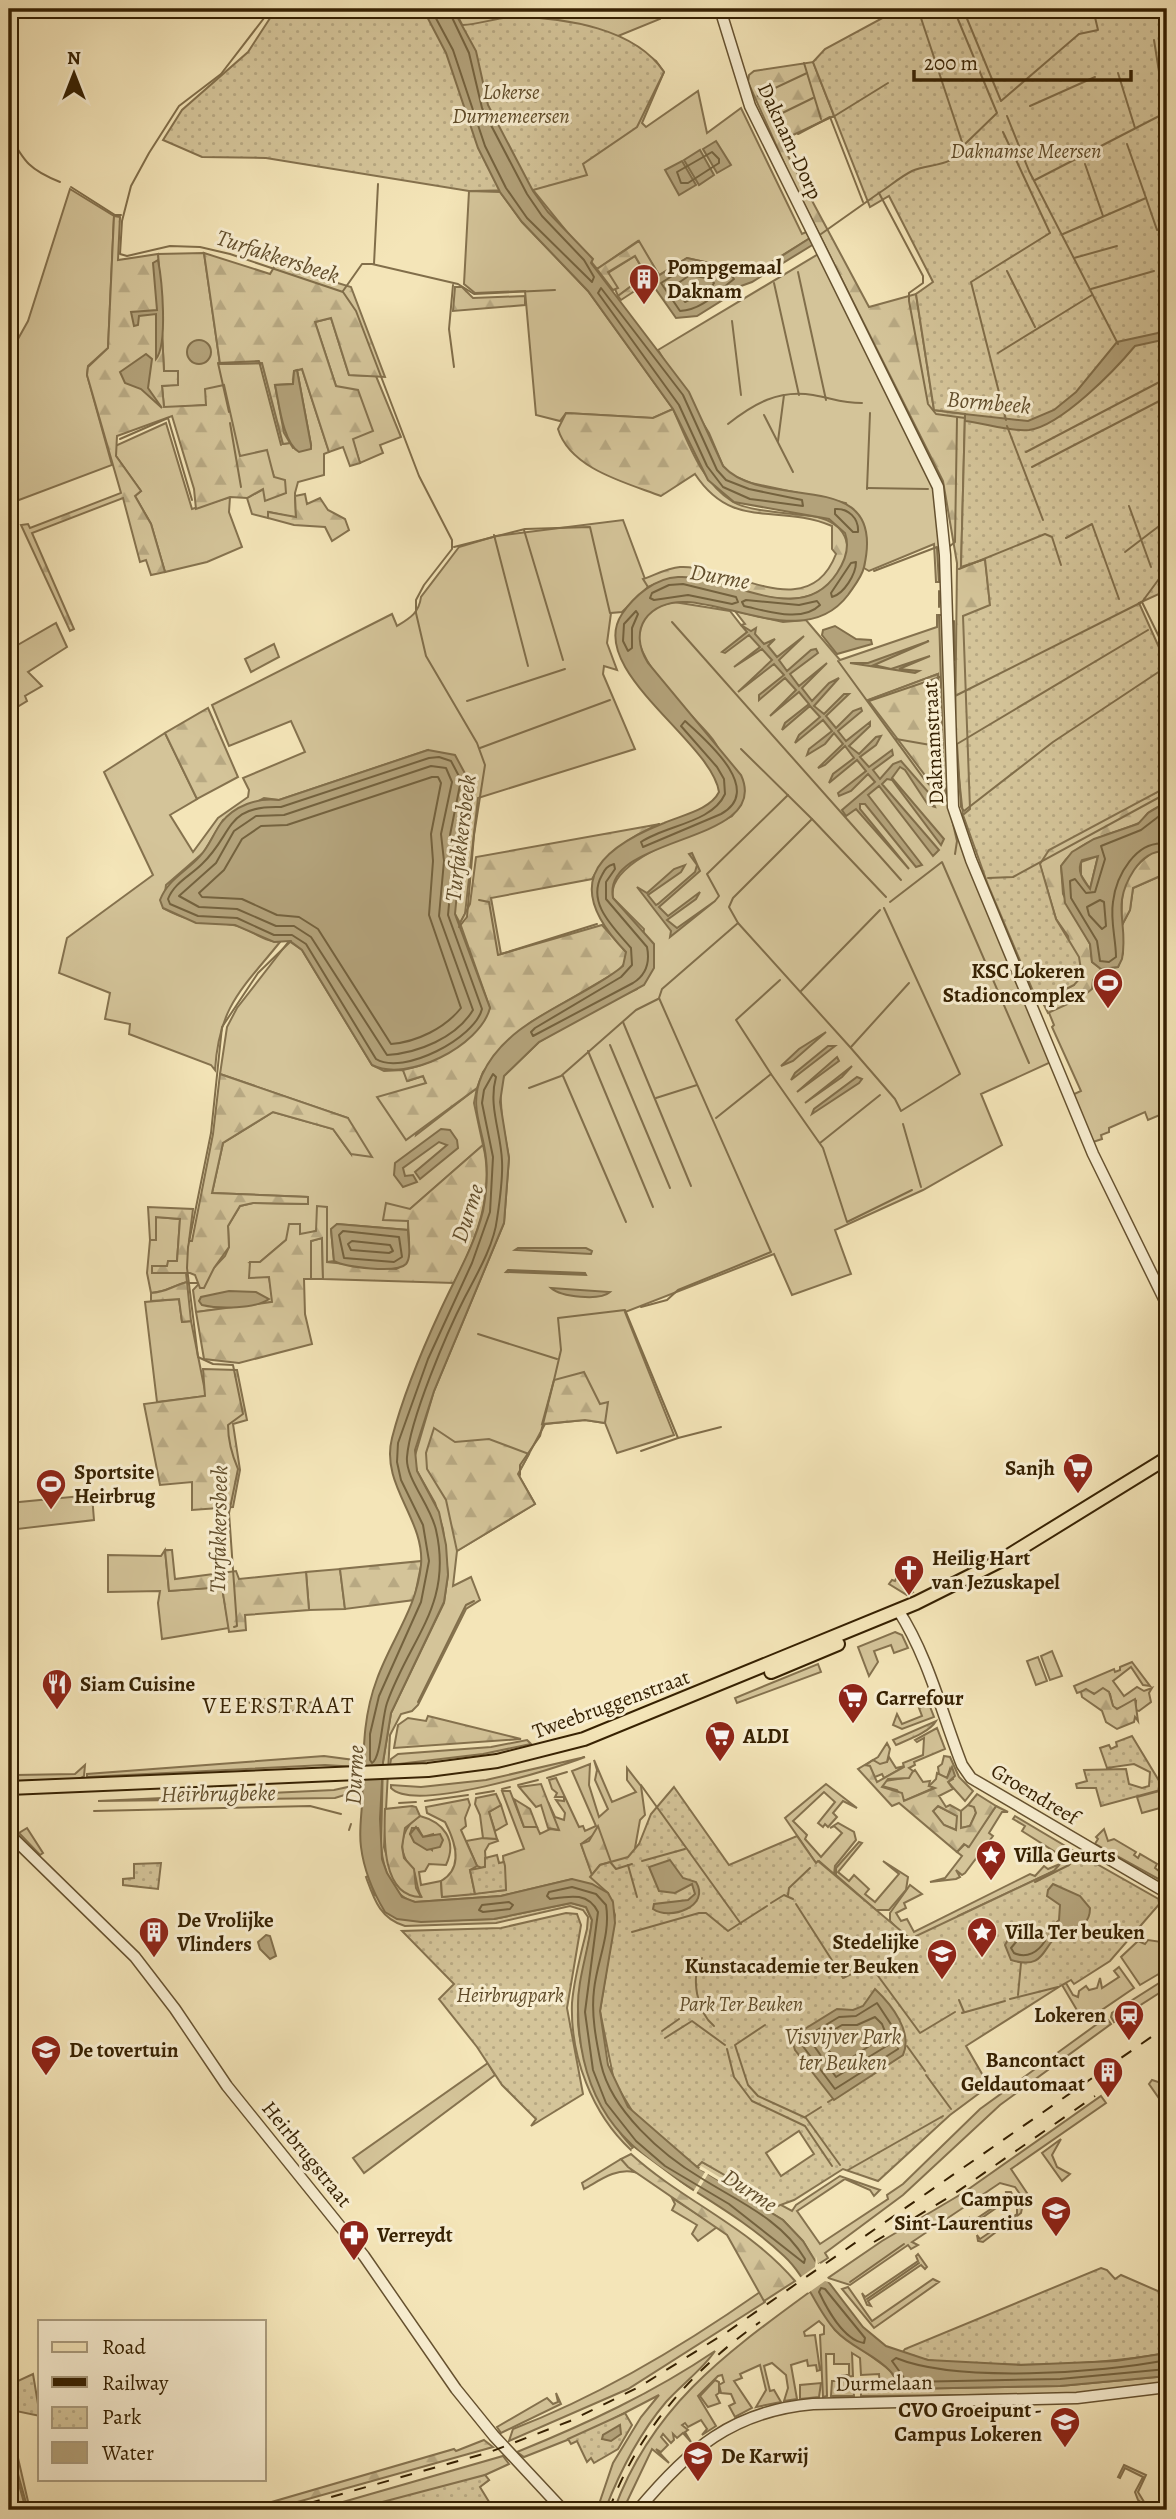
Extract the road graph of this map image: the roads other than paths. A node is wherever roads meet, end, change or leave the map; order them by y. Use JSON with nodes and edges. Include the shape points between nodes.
{"nodes":[{"id":1,"x":720,"y":9,"type":"edge"},
{"id":2,"x":820,"y":247,"type":"joint"},
{"id":3,"x":1167,"y":1305,"type":"edge"},
{"id":4,"x":1167,"y":1458,"type":"edge"},
{"id":5,"x":1167,"y":1466,"type":"edge"},
{"id":6,"x":900,"y":1613,"type":"junction"},
{"id":7,"x":356,"y":1777,"type":"junction"},
{"id":8,"x":9,"y":1787,"type":"edge"},
{"id":9,"x":9,"y":1795,"type":"edge"},
{"id":10,"x":9,"y":1834,"type":"edge"},
{"id":11,"x":1167,"y":1893,"type":"edge"},
{"id":12,"x":1167,"y":2387,"type":"edge"},
{"id":13,"x":563,"y":2510,"type":"edge"},
{"id":14,"x":638,"y":2510,"type":"edge"}],
"edges":[{"from":1,"to":2,"type":"street","name":"Daknam-Dorp","via":[[750,106]]},
{"from":2,"to":3,"type":"street","name":"Daknamstraat","via":[[938,487],[945,555],[953,807],[1093,1154]]},
{"from":4,"to":6,"type":"main road","via":[[1000,1561]]},
{"from":5,"to":6,"type":"main road","via":[[1003,1568]]},
{"from":6,"to":7,"type":"main road","name":"Tweebruggenstraat","via":[[573,1742],[494,1761]]},
{"from":6,"to":11,"type":"street","name":"Groendreef","via":[[971,1778]]},
{"from":7,"to":8,"type":"main road","name":"Tweebruggenstraat"},
{"from":7,"to":9,"type":"main road","name":"Tweebruggenstraat"},
{"from":10,"to":13,"type":"street","name":"Heirbrugstraat","via":[[135,1957],[228,2086],[364,2256],[456,2389]]},
{"from":12,"to":14,"type":"street","name":"Durmelaan","via":[[1077,2398],[821,2404],[776,2410],[739,2422],[701,2444]]}]}
